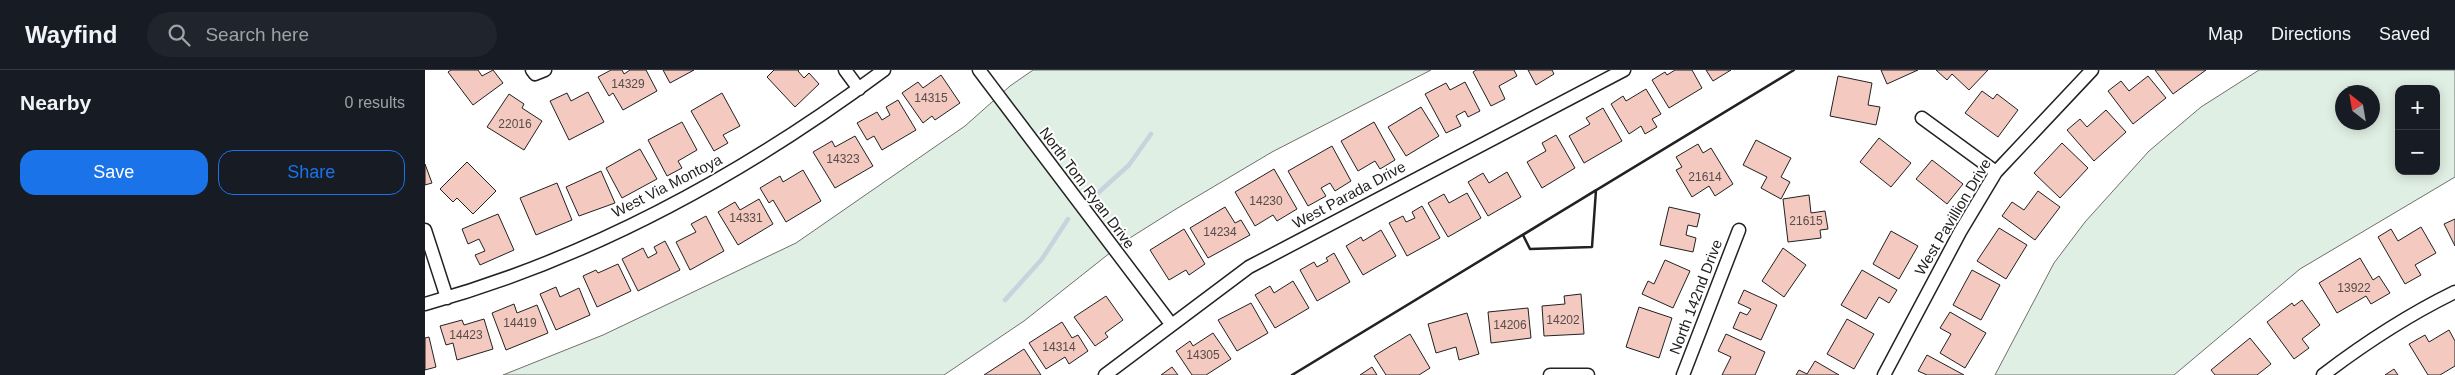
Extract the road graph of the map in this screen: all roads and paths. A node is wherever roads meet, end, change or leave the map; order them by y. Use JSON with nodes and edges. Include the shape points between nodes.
{"nodes":[{"id":1,"x":845,"y":70,"type":"edge"},
{"id":2,"x":885,"y":70,"type":"edge"},
{"id":3,"x":979,"y":70,"type":"edge"},
{"id":4,"x":1624,"y":70,"type":"edge"},
{"id":5,"x":2092,"y":70,"type":"edge"},
{"id":6,"x":859,"y":89,"type":"junction"},
{"id":7,"x":1922,"y":118,"type":"dead end"},
{"id":8,"x":1996,"y":172,"type":"junction"},
{"id":9,"x":425,"y":230,"type":"edge"},
{"id":10,"x":1739,"y":230,"type":"dead end"},
{"id":11,"x":2455,"y":292,"type":"edge"},
{"id":12,"x":447,"y":298,"type":"junction"},
{"id":13,"x":425,"y":304,"type":"edge"},
{"id":14,"x":1171,"y":324,"type":"junction"},
{"id":15,"x":1105,"y":375,"type":"edge"},
{"id":16,"x":1550,"y":375,"type":"edge"},
{"id":17,"x":1588,"y":375,"type":"edge"},
{"id":18,"x":1683,"y":375,"type":"edge"},
{"id":19,"x":1884,"y":375,"type":"edge"},
{"id":20,"x":2323,"y":375,"type":"edge"}],
"edges":[{"from":1,"to":6,"type":"street"},
{"from":2,"to":6,"type":"street","name":"West Via Montoya"},
{"from":3,"to":14,"type":"street","name":"North Tom Ryan Drive"},
{"from":4,"to":14,"type":"street","name":"West Parada Drive","via":[[1249,267]]},
{"from":5,"to":8,"type":"street","name":"West Pavillion Drive"},
{"from":6,"to":12,"type":"street","name":"West Via Montoya","via":[[751,160],[697,191],[550,261]]},
{"from":7,"to":8,"type":"street"},
{"from":8,"to":19,"type":"street","name":"West Pavillion Drive","via":[[1951,247]]},
{"from":9,"to":12,"type":"street"},
{"from":10,"to":18,"type":"street","name":"North 142nd Drive"},
{"from":11,"to":20,"type":"street","via":[[2364,344]]},
{"from":12,"to":13,"type":"street","name":"West Via Montoya"},
{"from":14,"to":15,"type":"street","name":"West Parada Drive"},
{"from":16,"to":17,"type":"street"}]}
